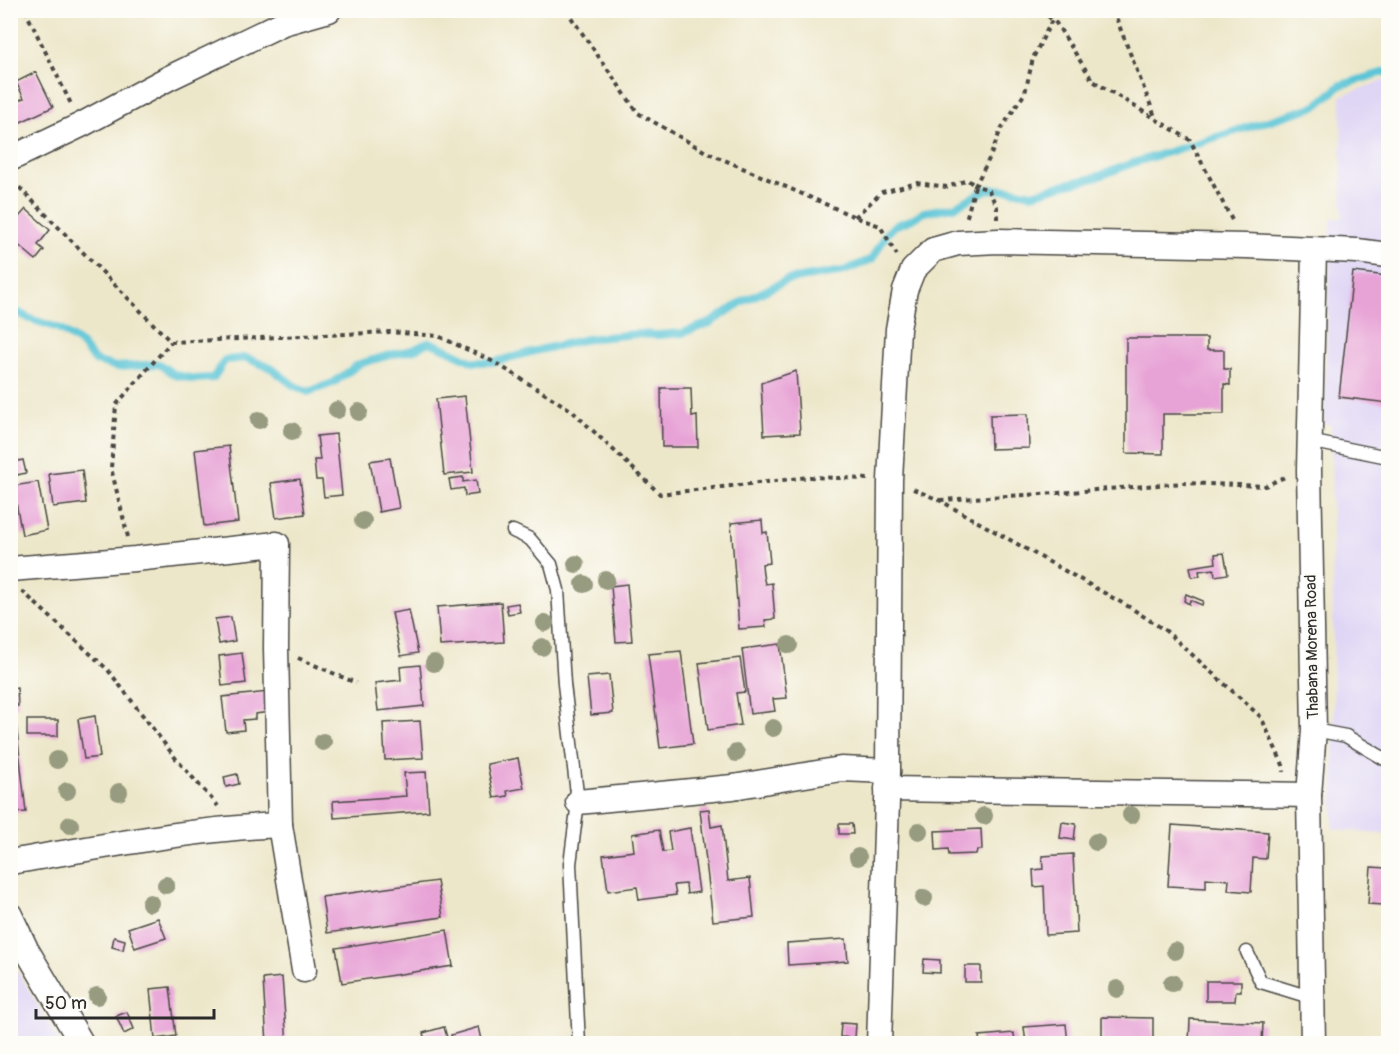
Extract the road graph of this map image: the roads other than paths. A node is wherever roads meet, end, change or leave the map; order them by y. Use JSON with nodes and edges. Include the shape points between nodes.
{"nodes":[{"id":1,"x":329,"y":10,"type":"edge"},
{"id":2,"x":280,"y":17,"type":"edge"},
{"id":3,"x":10,"y":159,"type":"edge"},
{"id":4,"x":1314,"y":250,"type":"junction"},
{"id":5,"x":1389,"y":255,"type":"edge"},
{"id":6,"x":1310,"y":441,"type":"junction"},
{"id":7,"x":1389,"y":458,"type":"edge"},
{"id":8,"x":513,"y":531,"type":"dead end"},
{"id":9,"x":15,"y":579,"type":"edge"},
{"id":10,"x":1314,"y":730,"type":"junction"},
{"id":11,"x":1389,"y":761,"type":"edge"},
{"id":12,"x":888,"y":780,"type":"junction"},
{"id":13,"x":1309,"y":795,"type":"junction"},
{"id":14,"x":578,"y":802,"type":"junction"},
{"id":15,"x":280,"y":825,"type":"junction"},
{"id":16,"x":10,"y":862,"type":"edge"},
{"id":17,"x":10,"y":915,"type":"edge"},
{"id":18,"x":18,"y":952,"type":"edge"},
{"id":19,"x":1247,"y":952,"type":"dead end"},
{"id":20,"x":304,"y":970,"type":"dead end"},
{"id":21,"x":1313,"y":998,"type":"junction"},
{"id":22,"x":82,"y":1044,"type":"edge"},
{"id":23,"x":579,"y":1044,"type":"edge"},
{"id":24,"x":879,"y":1044,"type":"edge"},
{"id":25,"x":1313,"y":1044,"type":"edge"}],
"edges":[{"from":1,"to":2,"type":"street"},
{"from":2,"to":3,"type":"street"},
{"from":4,"to":5,"type":"street"},
{"from":4,"to":6,"type":"street","name":"Thabana Morena Road"},
{"from":4,"to":12,"type":"street","via":[[998,240],[958,243],[933,250],[913,270],[898,330],[890,480]]},
{"from":6,"to":7,"type":"lane"},
{"from":6,"to":10,"type":"street","name":"Thabana Morena Road"},
{"from":8,"to":14,"type":"lane","via":[[530,539],[552,564],[558,590]]},
{"from":9,"to":15,"type":"street","via":[[135,559],[277,544]]},
{"from":10,"to":11,"type":"lane","via":[[1346,736]]},
{"from":10,"to":13,"type":"street","name":"Thabana Morena Road"},
{"from":12,"to":13,"type":"street"},
{"from":12,"to":14,"type":"street","via":[[841,769],[733,787]]},
{"from":12,"to":24,"type":"street"},
{"from":13,"to":21,"type":"street","name":"Thabana Morena Road"},
{"from":14,"to":23,"type":"lane","via":[[570,864]]},
{"from":15,"to":16,"type":"street","via":[[147,839]]},
{"from":15,"to":20,"type":"street"},
{"from":17,"to":18,"type":"street"},
{"from":18,"to":22,"type":"street"},
{"from":19,"to":21,"type":"lane","via":[[1261,982]]},
{"from":21,"to":25,"type":"street","name":"Thabana Morena Road"}]}
